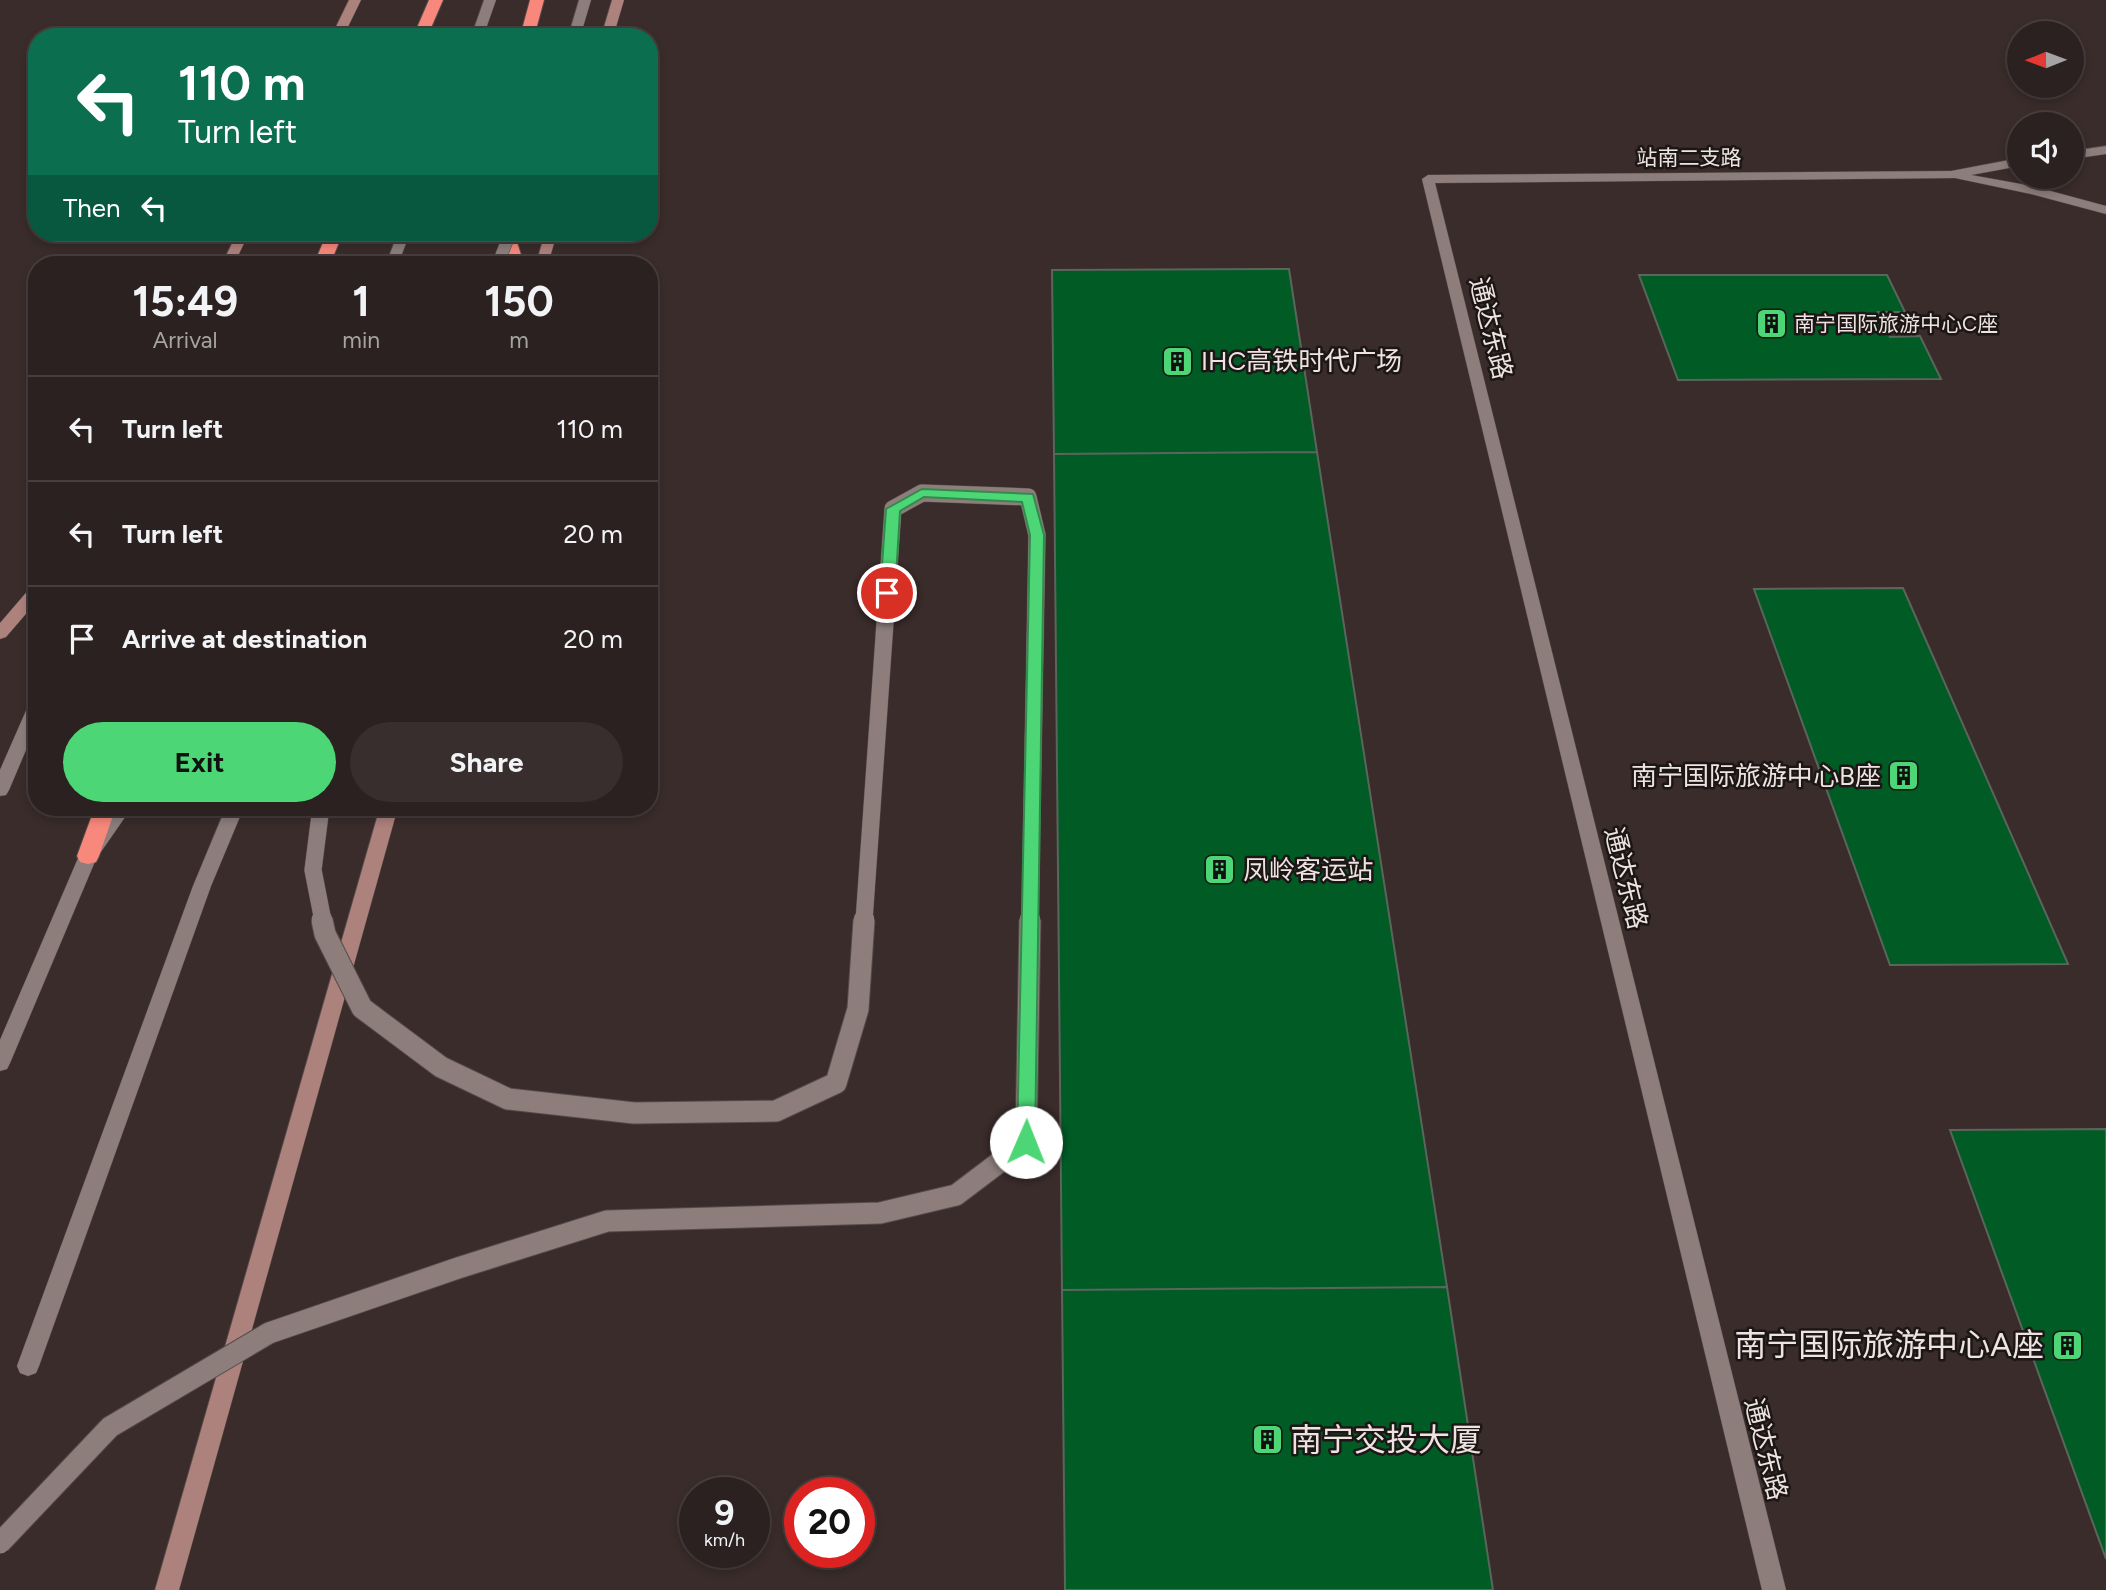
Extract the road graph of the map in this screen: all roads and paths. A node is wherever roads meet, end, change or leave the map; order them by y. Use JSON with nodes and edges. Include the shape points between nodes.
{"nodes":[{"id":1,"x":355,"y":0,"type":"edge"},
{"id":2,"x":436,"y":0,"type":"edge"},
{"id":3,"x":490,"y":0,"type":"edge"},
{"id":4,"x":537,"y":0,"type":"edge"},
{"id":5,"x":585,"y":0,"type":"edge"},
{"id":6,"x":618,"y":0,"type":"edge"},
{"id":7,"x":341,"y":28,"type":"edge"},
{"id":8,"x":424,"y":28,"type":"edge"},
{"id":9,"x":480,"y":28,"type":"edge"},
{"id":10,"x":529,"y":28,"type":"edge"},
{"id":11,"x":577,"y":28,"type":"edge"},
{"id":12,"x":610,"y":28,"type":"edge"},
{"id":13,"x":2106,"y":150,"type":"edge"},
{"id":14,"x":2084,"y":153,"type":"edge"},
{"id":15,"x":2007,"y":164,"type":"edge"},
{"id":16,"x":1951,"y":175,"type":"junction"},
{"id":17,"x":1428,"y":179,"type":"joint"},
{"id":18,"x":2106,"y":210,"type":"edge"},
{"id":19,"x":28,"y":601,"type":"edge"},
{"id":20,"x":0,"y":632,"type":"edge"},
{"id":21,"x":28,"y":725,"type":"edge"},
{"id":22,"x":0,"y":790,"type":"edge"},
{"id":23,"x":102,"y":816,"type":"edge"},
{"id":24,"x":117,"y":816,"type":"edge"},
{"id":25,"x":231,"y":816,"type":"edge"},
{"id":26,"x":320,"y":816,"type":"edge"},
{"id":27,"x":386,"y":816,"type":"edge"},
{"id":28,"x":88,"y":856,"type":"junction"},
{"id":29,"x":0,"y":1063,"type":"edge"},
{"id":30,"x":27,"y":1366,"type":"dead end"},
{"id":31,"x":0,"y":1543,"type":"edge"},
{"id":32,"x":167,"y":1590,"type":"edge"},
{"id":33,"x":1774,"y":1590,"type":"edge"}],
"edges":[{"from":1,"to":7,"type":"street"},
{"from":2,"to":8,"type":"highway"},
{"from":3,"to":9,"type":"street"},
{"from":4,"to":10,"type":"highway"},
{"from":5,"to":11,"type":"street"},
{"from":6,"to":12,"type":"street"},
{"from":13,"to":14,"type":"street"},
{"from":15,"to":16,"type":"street","name":"站南二支路"},
{"from":16,"to":17,"type":"street","name":"站南二支路"},
{"from":16,"to":18,"type":"street","name":"站南二支路"},
{"from":17,"to":33,"type":"street","name":"通达东路"},
{"from":19,"to":20,"type":"street"},
{"from":21,"to":22,"type":"street"},
{"from":23,"to":28,"type":"highway"},
{"from":24,"to":28,"type":"street"},
{"from":25,"to":30,"type":"street"},
{"from":26,"to":31,"type":"street","bridge":true,"via":[[313,870],[325,934],[362,1008],[441,1067],[508,1099],[634,1113],[776,1111],[836,1083],[858,1009],[893,509],[922,493],[1028,497],[1037,535],[1026,1142],[956,1195],[880,1213],[607,1221],[270,1333],[110,1427]]},
{"from":27,"to":32,"type":"street"},
{"from":28,"to":29,"type":"street"}]}
